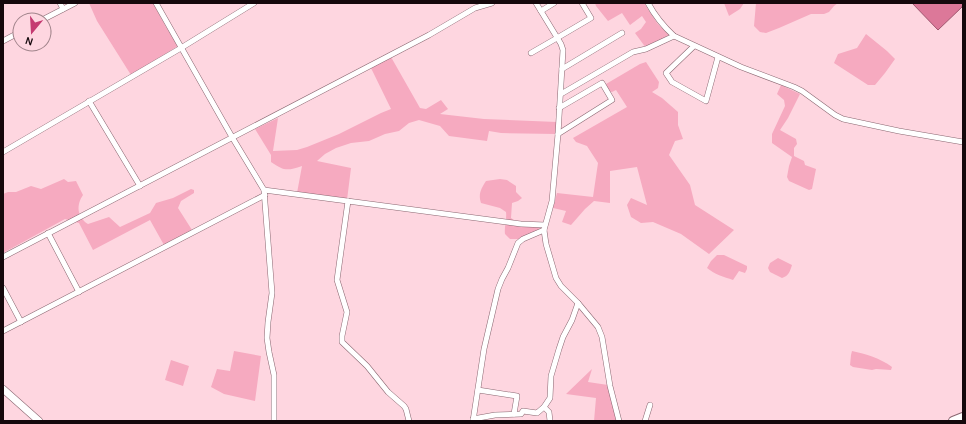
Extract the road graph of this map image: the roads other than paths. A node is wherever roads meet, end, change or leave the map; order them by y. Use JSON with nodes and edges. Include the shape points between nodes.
{"nodes":[{"id":1,"x":60,"y":3,"type":"edge"},
{"id":2,"x":75,"y":3,"type":"edge"},
{"id":3,"x":156,"y":3,"type":"edge"},
{"id":4,"x":254,"y":3,"type":"edge"},
{"id":5,"x":492,"y":3,"type":"edge"},
{"id":6,"x":536,"y":3,"type":"edge"},
{"id":7,"x":554,"y":3,"type":"edge"},
{"id":8,"x":582,"y":3,"type":"edge"},
{"id":9,"x":648,"y":3,"type":"edge"},
{"id":10,"x":63,"y":9,"type":"junction"},
{"id":11,"x":541,"y":11,"type":"junction"},
{"id":12,"x":52,"y":15,"type":"edge"},
{"id":13,"x":622,"y":33,"type":"dead end"},
{"id":14,"x":12,"y":36,"type":"edge"},
{"id":15,"x":674,"y":36,"type":"junction"},
{"id":16,"x":558,"y":38,"type":"junction"},
{"id":17,"x":3,"y":41,"type":"edge"},
{"id":18,"x":694,"y":46,"type":"junction"},
{"id":19,"x":181,"y":48,"type":"junction"},
{"id":20,"x":531,"y":53,"type":"dead end"},
{"id":21,"x":718,"y":57,"type":"junction"},
{"id":22,"x":562,"y":69,"type":"junction"},
{"id":23,"x":561,"y":94,"type":"junction"},
{"id":24,"x":89,"y":101,"type":"junction"},
{"id":25,"x":559,"y":108,"type":"junction"},
{"id":26,"x":558,"y":134,"type":"junction"},
{"id":27,"x":232,"y":137,"type":"junction"},
{"id":28,"x":963,"y":142,"type":"edge"},
{"id":29,"x":3,"y":152,"type":"edge"},
{"id":30,"x":140,"y":186,"type":"junction"},
{"id":31,"x":264,"y":193,"type":"junction"},
{"id":32,"x":348,"y":201,"type":"junction"},
{"id":33,"x":545,"y":227,"type":"junction"},
{"id":34,"x":48,"y":234,"type":"junction"},
{"id":35,"x":3,"y":257,"type":"edge"},
{"id":36,"x":3,"y":288,"type":"edge"},
{"id":37,"x":79,"y":292,"type":"junction"},
{"id":38,"x":578,"y":303,"type":"junction"},
{"id":39,"x":21,"y":322,"type":"junction"},
{"id":40,"x":3,"y":332,"type":"edge"},
{"id":41,"x":3,"y":389,"type":"edge"},
{"id":42,"x":478,"y":390,"type":"junction"},
{"id":43,"x":650,"y":405,"type":"dead end"},
{"id":44,"x":544,"y":407,"type":"junction"},
{"id":45,"x":514,"y":414,"type":"junction"},
{"id":46,"x":963,"y":417,"type":"edge"},
{"id":47,"x":473,"y":420,"type":"edge"},
{"id":48,"x":39,"y":421,"type":"edge"},
{"id":49,"x":274,"y":421,"type":"edge"},
{"id":50,"x":409,"y":421,"type":"edge"},
{"id":51,"x":550,"y":421,"type":"edge"},
{"id":52,"x":619,"y":421,"type":"edge"},
{"id":53,"x":645,"y":421,"type":"edge"},
{"id":54,"x":953,"y":421,"type":"edge"}],
"edges":[{"from":1,"to":10,"type":"street"},
{"from":2,"to":10,"type":"street"},
{"from":3,"to":19,"type":"street"},
{"from":4,"to":19,"type":"street"},
{"from":5,"to":27,"type":"street","via":[[475,8],[429,35]]},
{"from":6,"to":11,"type":"street"},
{"from":7,"to":11,"type":"street"},
{"from":8,"to":16,"type":"street","via":[[591,18]]},
{"from":9,"to":15,"type":"street","via":[[654,15]]},
{"from":10,"to":12,"type":"street"},
{"from":11,"to":16,"type":"street"},
{"from":13,"to":22,"type":"street"},
{"from":14,"to":17,"type":"street"},
{"from":15,"to":18,"type":"street"},
{"from":15,"to":23,"type":"street","via":[[633,52]]},
{"from":16,"to":20,"type":"street"},
{"from":16,"to":22,"type":"street","via":[[563,50]]},
{"from":18,"to":21,"type":"street"},
{"from":18,"to":21,"type":"street","via":[[666,73],[672,82],[706,100]]},
{"from":19,"to":24,"type":"street"},
{"from":19,"to":27,"type":"street"},
{"from":21,"to":28,"type":"street","via":[[798,89],[843,119]]},
{"from":22,"to":23,"type":"street"},
{"from":23,"to":25,"type":"street"},
{"from":24,"to":29,"type":"street"},
{"from":24,"to":30,"type":"street"},
{"from":25,"to":26,"type":"street"},
{"from":25,"to":26,"type":"street","via":[[602,83],[612,100]]},
{"from":26,"to":33,"type":"street","via":[[552,202]]},
{"from":27,"to":30,"type":"street"},
{"from":27,"to":31,"type":"street"},
{"from":30,"to":34,"type":"street"},
{"from":31,"to":32,"type":"street"},
{"from":31,"to":37,"type":"street"},
{"from":31,"to":49,"type":"street","via":[[272,293],[267,338],[274,375]]},
{"from":32,"to":33,"type":"street"},
{"from":32,"to":50,"type":"street","via":[[337,280],[347,312],[342,342],[404,406]]},
{"from":33,"to":38,"type":"street","via":[[546,244],[556,278]]},
{"from":33,"to":42,"type":"street","via":[[518,243],[502,279],[484,348]]},
{"from":34,"to":35,"type":"street"},
{"from":34,"to":37,"type":"street"},
{"from":36,"to":39,"type":"street"},
{"from":37,"to":39,"type":"street"},
{"from":38,"to":44,"type":"street","via":[[559,349],[552,372],[550,398]]},
{"from":38,"to":52,"type":"street","via":[[598,327],[602,337]]},
{"from":39,"to":40,"type":"street"},
{"from":41,"to":48,"type":"street"},
{"from":42,"to":45,"type":"street","via":[[517,396]]},
{"from":42,"to":47,"type":"street"},
{"from":43,"to":53,"type":"street"},
{"from":44,"to":45,"type":"street","via":[[537,413],[522,411],[521,414]]},
{"from":44,"to":51,"type":"street","via":[[549,412]]},
{"from":45,"to":47,"type":"street"},
{"from":46,"to":54,"type":"main road"}]}
